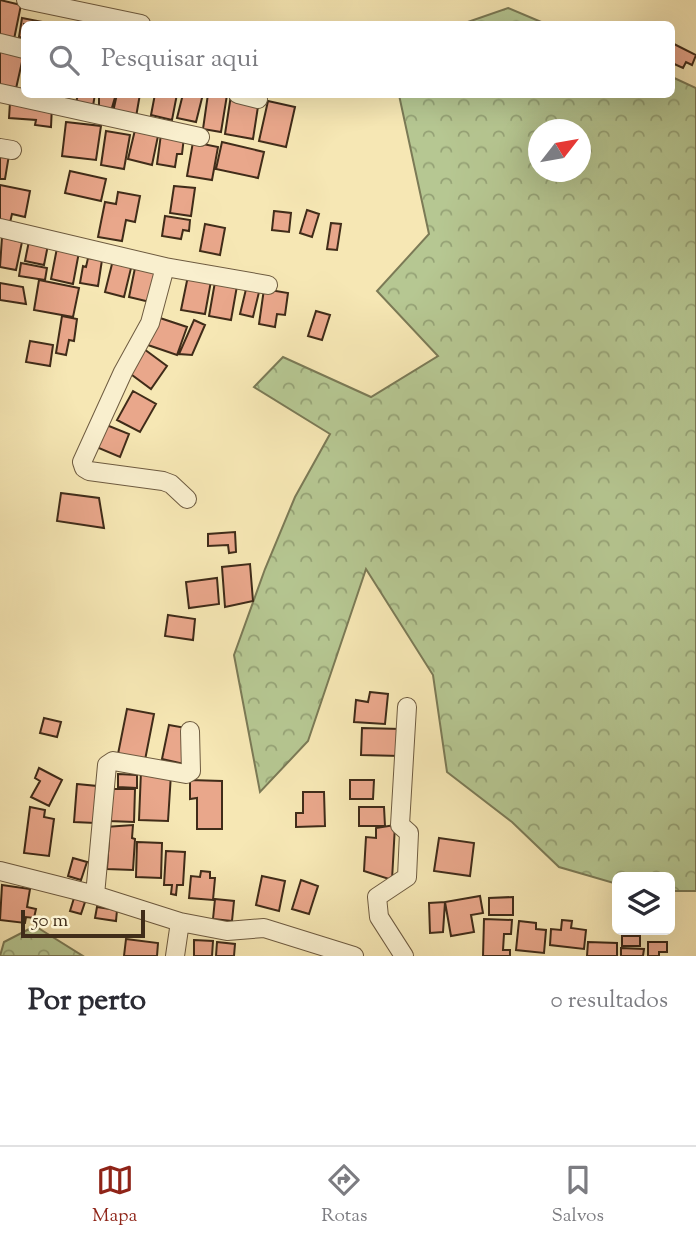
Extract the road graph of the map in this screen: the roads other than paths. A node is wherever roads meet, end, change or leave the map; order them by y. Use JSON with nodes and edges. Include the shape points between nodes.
{"nodes":[{"id":1,"x":26,"y":0,"type":"edge"},
{"id":2,"x":127,"y":21,"type":"edge"},
{"id":3,"x":0,"y":43,"type":"edge"},
{"id":4,"x":21,"y":48,"type":"edge"},
{"id":5,"x":0,"y":93,"type":"edge"},
{"id":6,"x":21,"y":97,"type":"edge"},
{"id":7,"x":23,"y":98,"type":"edge"},
{"id":8,"x":254,"y":98,"type":"edge"},
{"id":9,"x":258,"y":99,"type":"dead end"},
{"id":10,"x":201,"y":136,"type":"dead end"},
{"id":11,"x":0,"y":228,"type":"edge"},
{"id":12,"x":165,"y":267,"type":"junction"},
{"id":13,"x":268,"y":285,"type":"dead end"},
{"id":14,"x":187,"y":499,"type":"dead end"},
{"id":15,"x":407,"y":707,"type":"dead end"},
{"id":16,"x":190,"y":731,"type":"dead end"},
{"id":17,"x":0,"y":871,"type":"edge"},
{"id":18,"x":95,"y":895,"type":"junction"},
{"id":19,"x":180,"y":922,"type":"junction"},
{"id":20,"x":174,"y":956,"type":"edge"},
{"id":21,"x":354,"y":956,"type":"edge"},
{"id":22,"x":404,"y":956,"type":"edge"}],
"edges":[{"from":1,"to":2,"type":"street"},
{"from":3,"to":4,"type":"street"},
{"from":5,"to":6,"type":"street"},
{"from":7,"to":10,"type":"street"},
{"from":8,"to":9,"type":"street"},
{"from":11,"to":12,"type":"street"},
{"from":12,"to":13,"type":"street"},
{"from":12,"to":14,"type":"street","via":[[150,323],[122,372],[82,462],[89,471],[171,484]]},
{"from":15,"to":22,"type":"street","via":[[400,825],[409,833],[407,877],[377,897],[379,918]]},
{"from":16,"to":18,"type":"street","via":[[191,771],[186,774],[113,761],[107,765]]},
{"from":17,"to":18,"type":"street"},
{"from":18,"to":19,"type":"street"},
{"from":19,"to":20,"type":"street"},
{"from":19,"to":21,"type":"street","via":[[227,931],[264,928]]}]}
